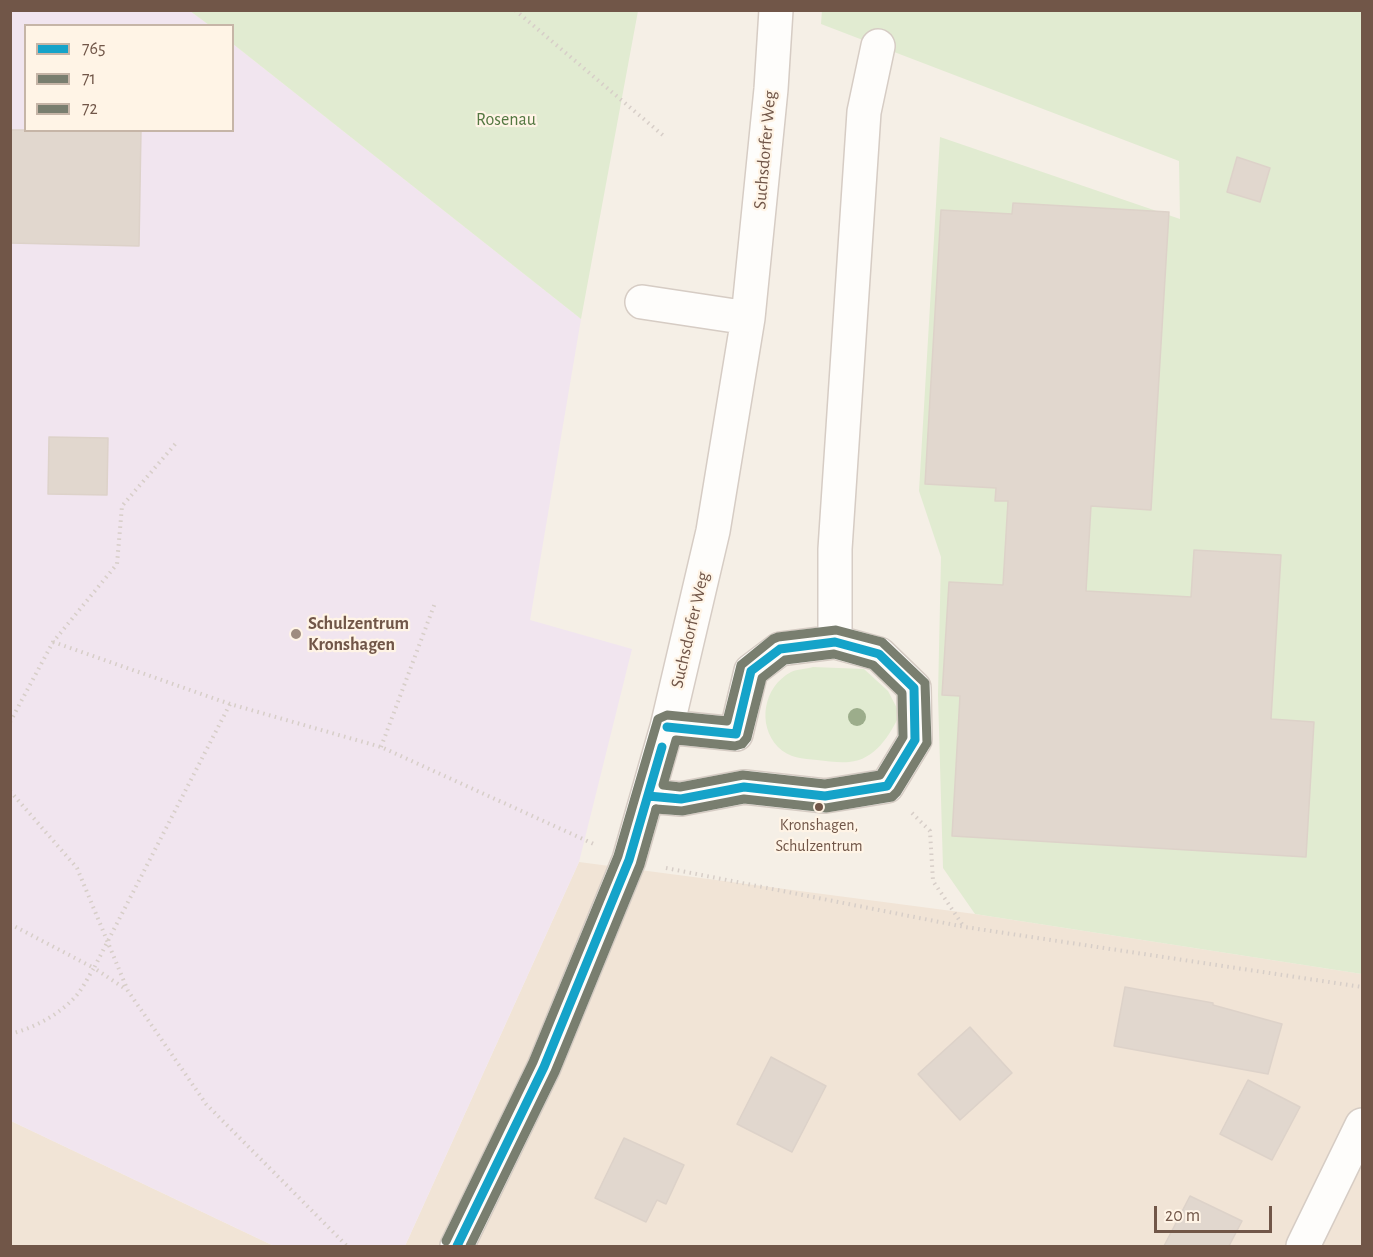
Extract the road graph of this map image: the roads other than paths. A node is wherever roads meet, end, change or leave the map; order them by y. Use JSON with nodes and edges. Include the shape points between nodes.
{"nodes":[{"id":1,"x":776,"y":10,"type":"edge"},
{"id":2,"x":878,"y":46,"type":"dead end"},
{"id":3,"x":642,"y":302,"type":"dead end"},
{"id":4,"x":748,"y":318,"type":"junction"},
{"id":5,"x":835,"y":642,"type":"junction"},
{"id":6,"x":668,"y":726,"type":"junction"},
{"id":7,"x":648,"y":796,"type":"junction"},
{"id":8,"x":1362,"y":1125,"type":"edge"},
{"id":9,"x":457,"y":1246,"type":"edge"},
{"id":10,"x":1303,"y":1246,"type":"edge"}],
"edges":[{"from":1,"to":4,"type":"street","name":"Suchsdorfer Weg"},
{"from":2,"to":5,"type":"street","via":[[864,112],[835,549]]},
{"from":3,"to":4,"type":"street"},
{"from":4,"to":6,"type":"street","name":"Suchsdorfer Weg","via":[[713,531]]},
{"from":5,"to":6,"type":"street","via":[[780,649],[751,671],[736,734]]},
{"from":5,"to":7,"type":"street","via":[[879,654],[914,688],[915,740],[887,786],[825,796],[744,787],[681,799]]},
{"from":6,"to":7,"type":"street","name":"Suchsdorfer Weg"},
{"from":7,"to":9,"type":"street","name":"Suchsdorfer Weg","via":[[629,860],[544,1066]]},
{"from":8,"to":10,"type":"street"}]}
